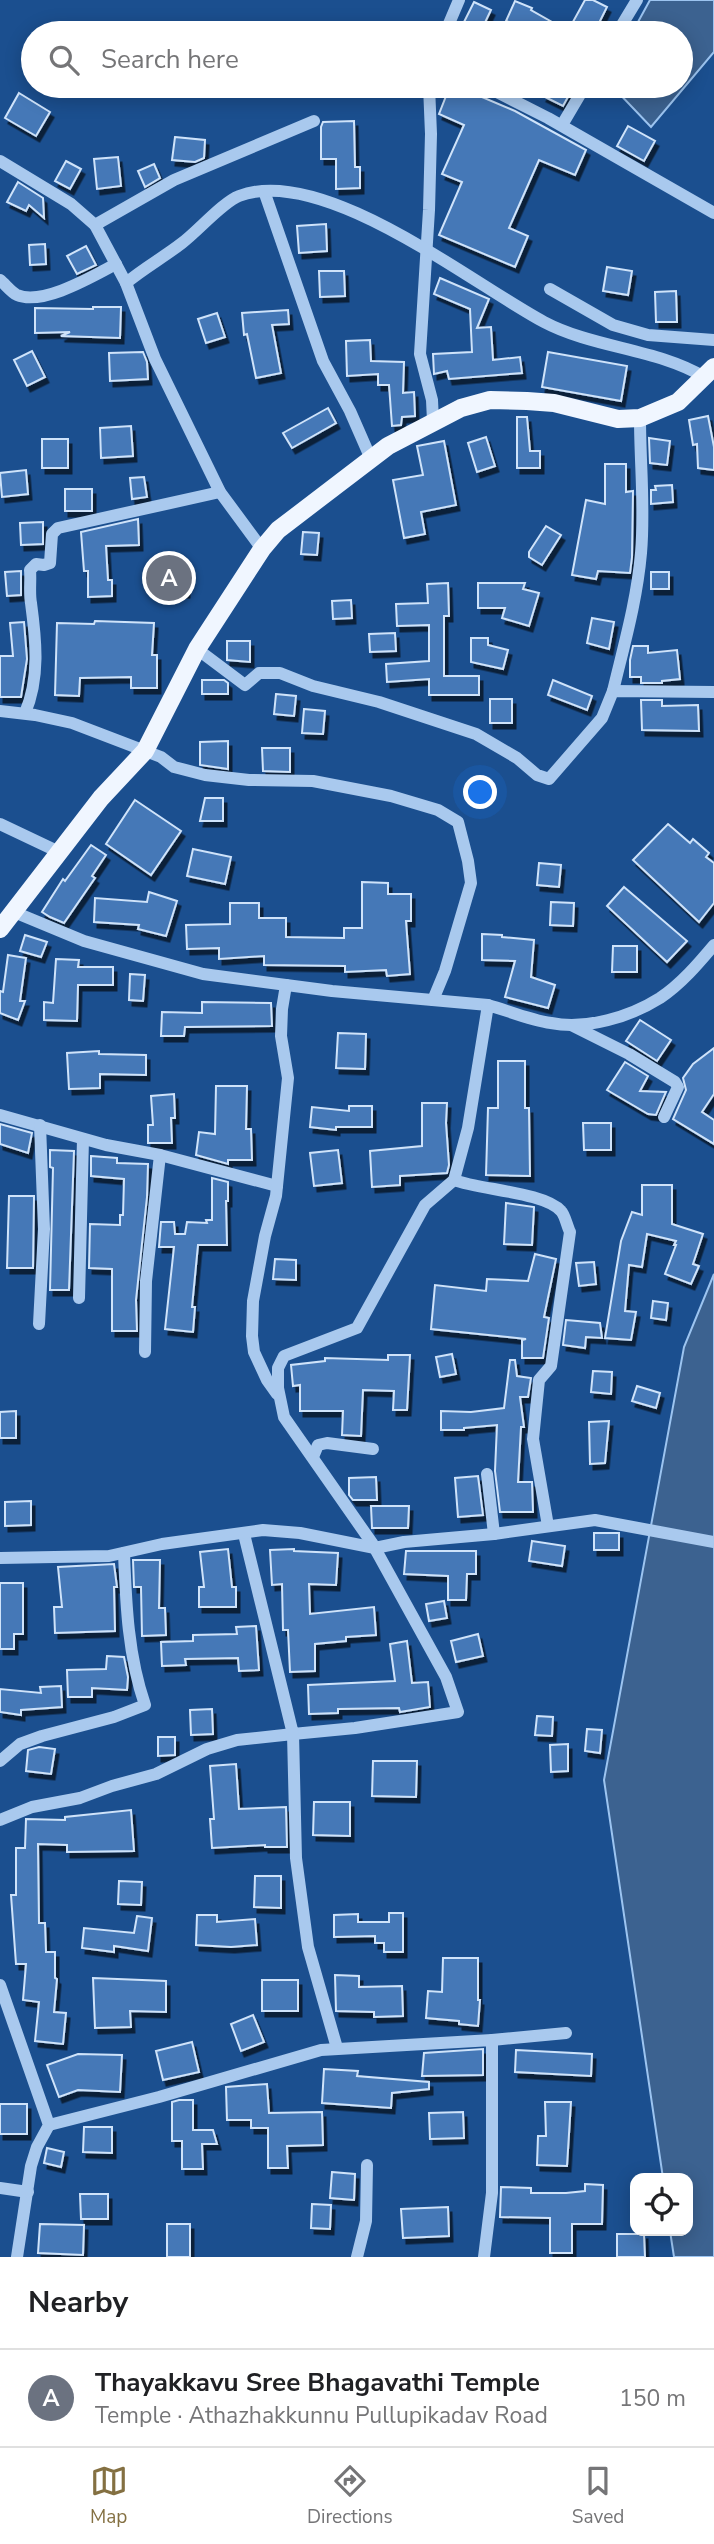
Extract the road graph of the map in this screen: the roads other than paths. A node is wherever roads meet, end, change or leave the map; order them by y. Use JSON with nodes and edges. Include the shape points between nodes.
{"nodes":[{"id":1,"x":459,"y":0,"type":"edge"},
{"id":2,"x":637,"y":0,"type":"edge"},
{"id":3,"x":450,"y":21,"type":"edge"},
{"id":4,"x":624,"y":21,"type":"edge"},
{"id":5,"x":430,"y":98,"type":"edge"},
{"id":6,"x":509,"y":98,"type":"edge"},
{"id":7,"x":578,"y":98,"type":"edge"},
{"id":8,"x":314,"y":121,"type":"dead end"},
{"id":9,"x":562,"y":125,"type":"junction"},
{"id":10,"x":0,"y":161,"type":"edge"},
{"id":11,"x":264,"y":191,"type":"junction"},
{"id":12,"x":714,"y":213,"type":"edge"},
{"id":13,"x":95,"y":225,"type":"junction"},
{"id":14,"x":427,"y":248,"type":"junction"},
{"id":15,"x":116,"y":264,"type":"junction"},
{"id":16,"x":0,"y":280,"type":"edge"},
{"id":17,"x":126,"y":283,"type":"junction"},
{"id":18,"x":550,"y":289,"type":"dead end"},
{"id":19,"x":714,"y":340,"type":"edge"},
{"id":20,"x":709,"y":372,"type":"edge"},
{"id":21,"x":640,"y":418,"type":"junction"},
{"id":22,"x":433,"y":421,"type":"junction"},
{"id":23,"x":371,"y":459,"type":"junction"},
{"id":24,"x":220,"y":492,"type":"junction"},
{"id":25,"x":262,"y":549,"type":"junction"},
{"id":26,"x":197,"y":649,"type":"junction"},
{"id":27,"x":613,"y":691,"type":"junction"},
{"id":28,"x":714,"y":692,"type":"edge"},
{"id":29,"x":0,"y":711,"type":"edge"},
{"id":30,"x":25,"y":713,"type":"junction"},
{"id":31,"x":145,"y":751,"type":"junction"},
{"id":32,"x":0,"y":824,"type":"edge"},
{"id":33,"x":59,"y":852,"type":"junction"},
{"id":34,"x":14,"y":912,"type":"junction"},
{"id":35,"x":0,"y":929,"type":"edge"},
{"id":36,"x":714,"y":945,"type":"edge"},
{"id":37,"x":286,"y":985,"type":"junction"},
{"id":38,"x":433,"y":1000,"type":"junction"},
{"id":39,"x":488,"y":1005,"type":"junction"},
{"id":40,"x":573,"y":1026,"type":"junction"},
{"id":41,"x":0,"y":1115,"type":"edge"},
{"id":42,"x":664,"y":1117,"type":"dead end"},
{"id":43,"x":40,"y":1125,"type":"junction"},
{"id":44,"x":83,"y":1139,"type":"junction"},
{"id":45,"x":160,"y":1155,"type":"junction"},
{"id":46,"x":454,"y":1180,"type":"junction"},
{"id":47,"x":277,"y":1186,"type":"junction"},
{"id":48,"x":79,"y":1298,"type":"dead end"},
{"id":49,"x":39,"y":1324,"type":"dead end"},
{"id":50,"x":145,"y":1352,"type":"dead end"},
{"id":51,"x":280,"y":1398,"type":"junction"},
{"id":52,"x":373,"y":1449,"type":"dead end"},
{"id":53,"x":313,"y":1457,"type":"junction"},
{"id":54,"x":487,"y":1474,"type":"dead end"},
{"id":55,"x":548,"y":1526,"type":"junction"},
{"id":56,"x":244,"y":1534,"type":"junction"},
{"id":57,"x":494,"y":1534,"type":"junction"},
{"id":58,"x":714,"y":1542,"type":"edge"},
{"id":59,"x":374,"y":1548,"type":"junction"},
{"id":60,"x":124,"y":1553,"type":"junction"},
{"id":61,"x":0,"y":1558,"type":"edge"},
{"id":62,"x":293,"y":1734,"type":"junction"},
{"id":63,"x":0,"y":1761,"type":"edge"},
{"id":64,"x":0,"y":1819,"type":"edge"},
{"id":65,"x":0,"y":1985,"type":"edge"},
{"id":66,"x":566,"y":2033,"type":"dead end"},
{"id":67,"x":492,"y":2040,"type":"junction"},
{"id":68,"x":337,"y":2049,"type":"junction"},
{"id":69,"x":49,"y":2125,"type":"junction"},
{"id":70,"x":368,"y":2165,"type":"dead end"},
{"id":71,"x":0,"y":2188,"type":"edge"},
{"id":72,"x":28,"y":2192,"type":"junction"},
{"id":73,"x":17,"y":2257,"type":"edge"},
{"id":74,"x":357,"y":2257,"type":"edge"},
{"id":75,"x":484,"y":2257,"type":"edge"}],
"edges":[{"from":1,"to":3,"type":"street"},
{"from":2,"to":4,"type":"street"},
{"from":5,"to":14,"type":"street"},
{"from":6,"to":9,"type":"street"},
{"from":7,"to":9,"type":"street"},
{"from":8,"to":13,"type":"street","via":[[174,180]]},
{"from":9,"to":12,"type":"street"},
{"from":10,"to":13,"type":"street","via":[[71,204]]},
{"from":11,"to":14,"type":"street","via":[[295,191],[365,216]]},
{"from":11,"to":17,"type":"street","via":[[238,196]]},
{"from":11,"to":23,"type":"street","via":[[323,361]]},
{"from":13,"to":15,"type":"street"},
{"from":14,"to":20,"type":"street","via":[[548,324],[619,349]]},
{"from":14,"to":22,"type":"street","via":[[420,354]]},
{"from":15,"to":16,"type":"street","via":[[76,285],[30,297],[16,295]]},
{"from":15,"to":17,"type":"street"},
{"from":17,"to":24,"type":"street","via":[[155,359]]},
{"from":18,"to":19,"type":"street","via":[[613,325],[649,335]]},
{"from":20,"to":21,"type":"main road","via":[[678,402]]},
{"from":21,"to":22,"type":"main road","via":[[618,419],[554,403],[490,400]]},
{"from":21,"to":27,"type":"street","via":[[641,553],[635,602]]},
{"from":22,"to":23,"type":"main road"},
{"from":23,"to":25,"type":"main road","via":[[278,530]]},
{"from":24,"to":25,"type":"street"},
{"from":24,"to":30,"type":"street","via":[[58,528],[52,534],[50,563],[30,569],[35,662],[33,695]]},
{"from":25,"to":26,"type":"main road"},
{"from":26,"to":27,"type":"street","via":[[245,684],[259,673],[280,673],[476,733],[549,779],[602,719]]},
{"from":26,"to":31,"type":"main road"},
{"from":27,"to":28,"type":"street"},
{"from":29,"to":30,"type":"street"},
{"from":30,"to":31,"type":"street","via":[[72,723]]},
{"from":31,"to":33,"type":"main road","via":[[101,797]]},
{"from":31,"to":38,"type":"street","via":[[174,767],[205,775],[313,781],[391,796],[438,810],[458,822],[471,883]]},
{"from":32,"to":33,"type":"street"},
{"from":33,"to":34,"type":"main road"},
{"from":34,"to":35,"type":"main road"},
{"from":34,"to":37,"type":"street","via":[[85,941],[190,970]]},
{"from":36,"to":40,"type":"street","via":[[660,998],[608,1020]]},
{"from":37,"to":38,"type":"street"},
{"from":37,"to":47,"type":"street","via":[[281,1036],[288,1078]]},
{"from":38,"to":39,"type":"street"},
{"from":39,"to":40,"type":"street"},
{"from":39,"to":46,"type":"street","via":[[468,1128]]},
{"from":40,"to":42,"type":"street","via":[[675,1082],[678,1087]]},
{"from":41,"to":43,"type":"street"},
{"from":43,"to":44,"type":"street"},
{"from":43,"to":49,"type":"street","via":[[44,1228]]},
{"from":44,"to":45,"type":"street"},
{"from":44,"to":48,"type":"street"},
{"from":45,"to":47,"type":"street"},
{"from":45,"to":50,"type":"street","via":[[146,1281]]},
{"from":46,"to":51,"type":"street","via":[[425,1205],[357,1328],[284,1356],[278,1368]]},
{"from":46,"to":55,"type":"street","via":[[543,1201],[562,1211],[569,1232],[551,1366],[539,1380],[533,1439]]},
{"from":47,"to":51,"type":"street","via":[[257,1272],[252,1336],[254,1352]]},
{"from":51,"to":53,"type":"street","via":[[284,1417]]},
{"from":52,"to":53,"type":"street","via":[[327,1443],[318,1445]]},
{"from":53,"to":59,"type":"street"},
{"from":54,"to":57,"type":"street"},
{"from":55,"to":57,"type":"street"},
{"from":55,"to":58,"type":"street","via":[[595,1520]]},
{"from":56,"to":59,"type":"street","via":[[263,1530],[300,1533]]},
{"from":56,"to":60,"type":"street"},
{"from":56,"to":62,"type":"street"},
{"from":57,"to":59,"type":"street"},
{"from":59,"to":62,"type":"street","via":[[446,1677],[458,1712]]},
{"from":60,"to":61,"type":"street"},
{"from":60,"to":63,"type":"street","via":[[133,1661],[145,1705],[19,1744]]},
{"from":62,"to":64,"type":"street","via":[[237,1740],[156,1774]]},
{"from":62,"to":68,"type":"street","via":[[296,1858],[308,1947]]},
{"from":65,"to":69,"type":"street"},
{"from":66,"to":67,"type":"street"},
{"from":67,"to":68,"type":"street"},
{"from":67,"to":75,"type":"street","via":[[492,2193]]},
{"from":68,"to":69,"type":"street"},
{"from":69,"to":72,"type":"street","via":[[37,2147]]},
{"from":70,"to":74,"type":"street","via":[[366,2221]]},
{"from":71,"to":72,"type":"street"},
{"from":72,"to":73,"type":"street"}]}
